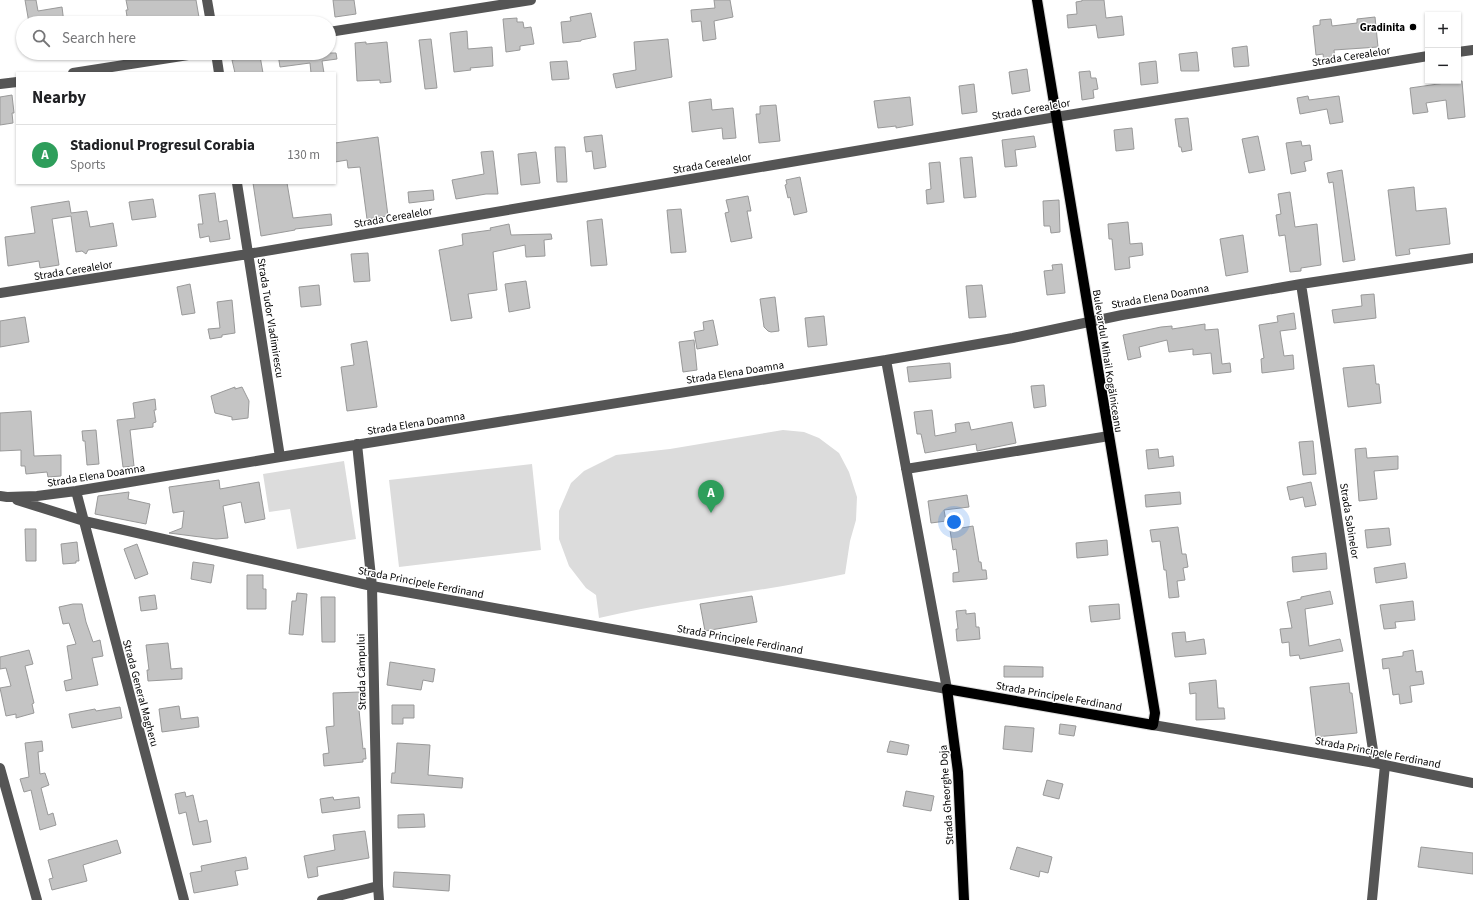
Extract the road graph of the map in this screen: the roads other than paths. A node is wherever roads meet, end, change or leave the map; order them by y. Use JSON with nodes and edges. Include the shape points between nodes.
{"nodes":[{"id":1,"x":207,"y":0,"type":"edge"},
{"id":2,"x":531,"y":0,"type":"edge"},
{"id":3,"x":1037,"y":0,"type":"edge"},
{"id":4,"x":210,"y":16,"type":"edge"},
{"id":5,"x":336,"y":31,"type":"edge"},
{"id":6,"x":1473,"y":50,"type":"edge"},
{"id":7,"x":1461,"y":52,"type":"edge"},
{"id":8,"x":1425,"y":56,"type":"edge"},
{"id":9,"x":156,"y":60,"type":"edge"},
{"id":10,"x":217,"y":60,"type":"edge"},
{"id":11,"x":79,"y":72,"type":"edge"},
{"id":12,"x":219,"y":72,"type":"edge"},
{"id":13,"x":16,"y":82,"type":"edge"},
{"id":14,"x":0,"y":84,"type":"edge"},
{"id":15,"x":1056,"y":116,"type":"junction"},
{"id":16,"x":237,"y":184,"type":"edge"},
{"id":17,"x":248,"y":254,"type":"junction"},
{"id":18,"x":1473,"y":258,"type":"edge"},
{"id":19,"x":1301,"y":284,"type":"junction"},
{"id":20,"x":0,"y":293,"type":"edge"},
{"id":21,"x":1090,"y":321,"type":"junction"},
{"id":22,"x":886,"y":360,"type":"junction"},
{"id":23,"x":1109,"y":436,"type":"junction"},
{"id":24,"x":357,"y":444,"type":"junction"},
{"id":25,"x":280,"y":457,"type":"junction"},
{"id":26,"x":906,"y":469,"type":"junction"},
{"id":27,"x":76,"y":491,"type":"junction"},
{"id":28,"x":4,"y":496,"type":"edge"},
{"id":29,"x":84,"y":521,"type":"junction"},
{"id":30,"x":372,"y":586,"type":"junction"},
{"id":31,"x":947,"y":689,"type":"junction"},
{"id":32,"x":1153,"y":725,"type":"junction"},
{"id":33,"x":1375,"y":762,"type":"junction"},
{"id":34,"x":1385,"y":765,"type":"junction"},
{"id":35,"x":0,"y":768,"type":"edge"},
{"id":36,"x":1473,"y":783,"type":"edge"},
{"id":37,"x":378,"y":886,"type":"junction"},
{"id":38,"x":37,"y":900,"type":"edge"},
{"id":39,"x":184,"y":900,"type":"edge"},
{"id":40,"x":322,"y":900,"type":"edge"},
{"id":41,"x":379,"y":900,"type":"edge"},
{"id":42,"x":964,"y":900,"type":"edge"},
{"id":43,"x":1372,"y":900,"type":"edge"}],
"edges":[{"from":1,"to":4,"type":"street"},
{"from":2,"to":5,"type":"street"},
{"from":3,"to":15,"type":"main road","name":"Bulevardul Mihail Kogălniceanu"},
{"from":6,"to":7,"type":"street"},
{"from":8,"to":15,"type":"street","name":"Strada Cerealelor"},
{"from":9,"to":11,"type":"street"},
{"from":10,"to":12,"type":"street"},
{"from":13,"to":14,"type":"street"},
{"from":15,"to":17,"type":"street","name":"Strada Cerealelor"},
{"from":15,"to":21,"type":"main road","name":"Bulevardul Mihail Kogălniceanu"},
{"from":16,"to":17,"type":"street","name":"Strada Tudor Vladimirescu"},
{"from":17,"to":20,"type":"street","name":"Strada Cerealelor"},
{"from":17,"to":25,"type":"street","name":"Strada Tudor Vladimirescu"},
{"from":18,"to":19,"type":"street","name":"Strada Elena Doamna"},
{"from":19,"to":21,"type":"street","name":"Strada Elena Doamna"},
{"from":19,"to":33,"type":"street","name":"Strada Sabinelor"},
{"from":21,"to":22,"type":"street","name":"Strada Elena Doamna","via":[[1013,338]]},
{"from":21,"to":23,"type":"main road","name":"Bulevardul Mihail Kogălniceanu"},
{"from":22,"to":24,"type":"street","name":"Strada Elena Doamna"},
{"from":22,"to":26,"type":"street"},
{"from":23,"to":26,"type":"street"},
{"from":23,"to":32,"type":"main road","name":"Bulevardul Mihail Kogălniceanu","via":[[1155,713]]},
{"from":24,"to":25,"type":"street","name":"Strada Elena Doamna"},
{"from":24,"to":30,"type":"street","name":"Strada Câmpului"},
{"from":25,"to":27,"type":"street","name":"Strada Elena Doamna"},
{"from":26,"to":31,"type":"street"},
{"from":27,"to":28,"type":"street","name":"Strada Elena Doamna","via":[[50,495]]},
{"from":27,"to":29,"type":"street","name":"Strada General Magheru"},
{"from":28,"to":29,"type":"street","name":"Strada Principele Ferdinand"},
{"from":29,"to":30,"type":"street","name":"Strada Principele Ferdinand"},
{"from":29,"to":39,"type":"street","name":"Strada General Magheru"},
{"from":30,"to":31,"type":"street","name":"Strada Principele Ferdinand"},
{"from":30,"to":37,"type":"street","name":"Strada Câmpului"},
{"from":31,"to":32,"type":"main road","name":"Strada Principele Ferdinand"},
{"from":31,"to":42,"type":"main road","name":"Strada Gheorghe Doja","via":[[958,772]]},
{"from":32,"to":33,"type":"street","name":"Strada Principele Ferdinand"},
{"from":33,"to":34,"type":"street","name":"Strada Principele Ferdinand"},
{"from":34,"to":36,"type":"street","name":"Strada Principele Ferdinand"},
{"from":34,"to":43,"type":"street"},
{"from":35,"to":38,"type":"street"},
{"from":37,"to":40,"type":"street"},
{"from":37,"to":41,"type":"street","name":"Strada Câmpului"}]}
